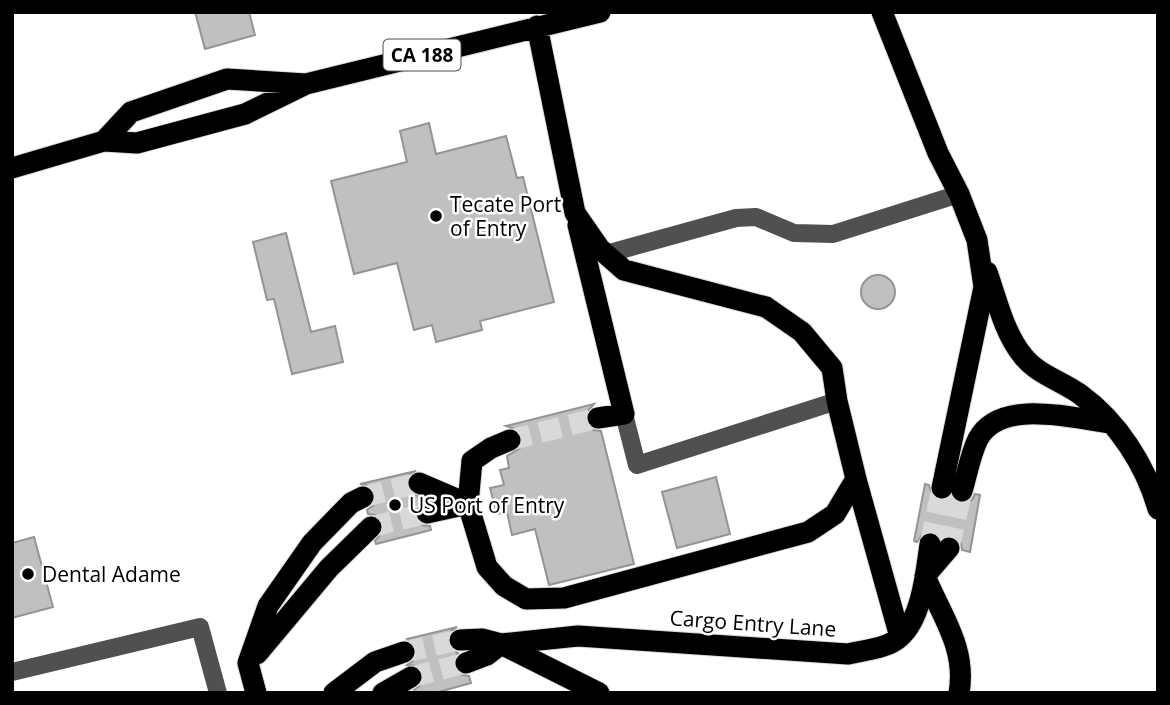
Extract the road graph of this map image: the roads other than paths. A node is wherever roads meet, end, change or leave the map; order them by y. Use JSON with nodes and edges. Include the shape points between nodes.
{"nodes":[{"id":1,"x":560,"y":12,"type":"edge"},
{"id":2,"x":600,"y":12,"type":"edge"},
{"id":3,"x":882,"y":12,"type":"edge"},
{"id":4,"x":537,"y":26,"type":"junction"},
{"id":5,"x":306,"y":84,"type":"junction"},
{"id":6,"x":104,"y":141,"type":"junction"},
{"id":7,"x":12,"y":169,"type":"edge"},
{"id":8,"x":959,"y":194,"type":"junction"},
{"id":9,"x":575,"y":213,"type":"junction"},
{"id":10,"x":977,"y":240,"type":"junction"},
{"id":11,"x":606,"y":254,"type":"junction"},
{"id":12,"x":837,"y":401,"type":"junction"},
{"id":13,"x":624,"y":414,"type":"junction"},
{"id":14,"x":598,"y":418,"type":"tunnel mouth"},
{"id":15,"x":1110,"y":422,"type":"junction"},
{"id":16,"x":510,"y":440,"type":"tunnel mouth"},
{"id":17,"x":856,"y":479,"type":"junction"},
{"id":18,"x":419,"y":483,"type":"tunnel mouth"},
{"id":19,"x":363,"y":497,"type":"tunnel mouth"},
{"id":20,"x":468,"y":504,"type":"junction"},
{"id":21,"x":1158,"y":509,"type":"edge"},
{"id":22,"x":427,"y":513,"type":"tunnel mouth"},
{"id":23,"x":371,"y":527,"type":"tunnel mouth"},
{"id":24,"x":940,"y":546,"type":"tunnel mouth"},
{"id":25,"x":925,"y":576,"type":"junction"},
{"id":26,"x":900,"y":637,"type":"junction"},
{"id":27,"x":460,"y":640,"type":"tunnel mouth"},
{"id":28,"x":501,"y":644,"type":"junction"},
{"id":29,"x":404,"y":652,"type":"tunnel mouth"},
{"id":30,"x":248,"y":663,"type":"junction"},
{"id":31,"x":466,"y":663,"type":"tunnel mouth"},
{"id":32,"x":12,"y":672,"type":"edge"},
{"id":33,"x":411,"y":677,"type":"tunnel mouth"},
{"id":34,"x":218,"y":693,"type":"edge"},
{"id":35,"x":256,"y":693,"type":"edge"},
{"id":36,"x":334,"y":693,"type":"edge"},
{"id":37,"x":383,"y":693,"type":"edge"},
{"id":38,"x":599,"y":693,"type":"edge"},
{"id":39,"x":959,"y":693,"type":"edge"}],
"edges":[{"from":1,"to":4,"type":"highway","number":"CA 188"},
{"from":2,"to":4,"type":"highway","number":"CA 188"},
{"from":3,"to":8,"type":"highway"},
{"from":4,"to":5,"type":"highway","number":"CA 188"},
{"from":4,"to":9,"type":"highway"},
{"from":5,"to":6,"type":"highway","via":[[245,114],[137,143]]},
{"from":5,"to":6,"type":"highway","via":[[228,79],[131,112]]},
{"from":6,"to":7,"type":"highway"},
{"from":8,"to":10,"type":"highway"},
{"from":8,"to":11,"type":"street","via":[[833,234],[794,233],[756,217],[737,218]]},
{"from":9,"to":11,"type":"highway"},
{"from":9,"to":13,"type":"highway"},
{"from":10,"to":15,"type":"highway","via":[[1001,312],[1022,356],[1082,396]]},
{"from":10,"to":15,"type":"highway","via":[[984,287],[952,489],[978,438],[994,422],[1042,414]]},
{"from":11,"to":12,"type":"highway","via":[[624,270],[766,307],[802,332],[832,368]]},
{"from":12,"to":13,"type":"street","via":[[637,465]]},
{"from":12,"to":17,"type":"highway"},
{"from":13,"to":14,"type":"highway"},
{"from":15,"to":21,"type":"highway","via":[[1137,456]]},
{"from":16,"to":20,"type":"highway","via":[[472,461]]},
{"from":17,"to":20,"type":"highway","via":[[835,514],[808,531],[564,597],[526,599],[504,586],[487,567]]},
{"from":17,"to":26,"type":"highway"},
{"from":18,"to":20,"type":"highway"},
{"from":19,"to":30,"type":"highway","via":[[351,503],[312,543],[268,606]]},
{"from":20,"to":22,"type":"highway"},
{"from":23,"to":30,"type":"highway","via":[[329,568]]},
{"from":24,"to":25,"type":"highway"},
{"from":25,"to":26,"type":"highway","via":[[919,606]]},
{"from":25,"to":39,"type":"highway","via":[[950,624],[958,656]]},
{"from":26,"to":28,"type":"highway","name":"Cargo Entry Lane","via":[[885,646],[848,654],[578,636]]},
{"from":27,"to":28,"type":"highway"},
{"from":28,"to":31,"type":"highway"},
{"from":28,"to":38,"type":"highway"},
{"from":29,"to":36,"type":"highway","via":[[375,662]]},
{"from":30,"to":35,"type":"highway"},
{"from":32,"to":34,"type":"street","via":[[200,628]]},
{"from":33,"to":37,"type":"highway"}]}
